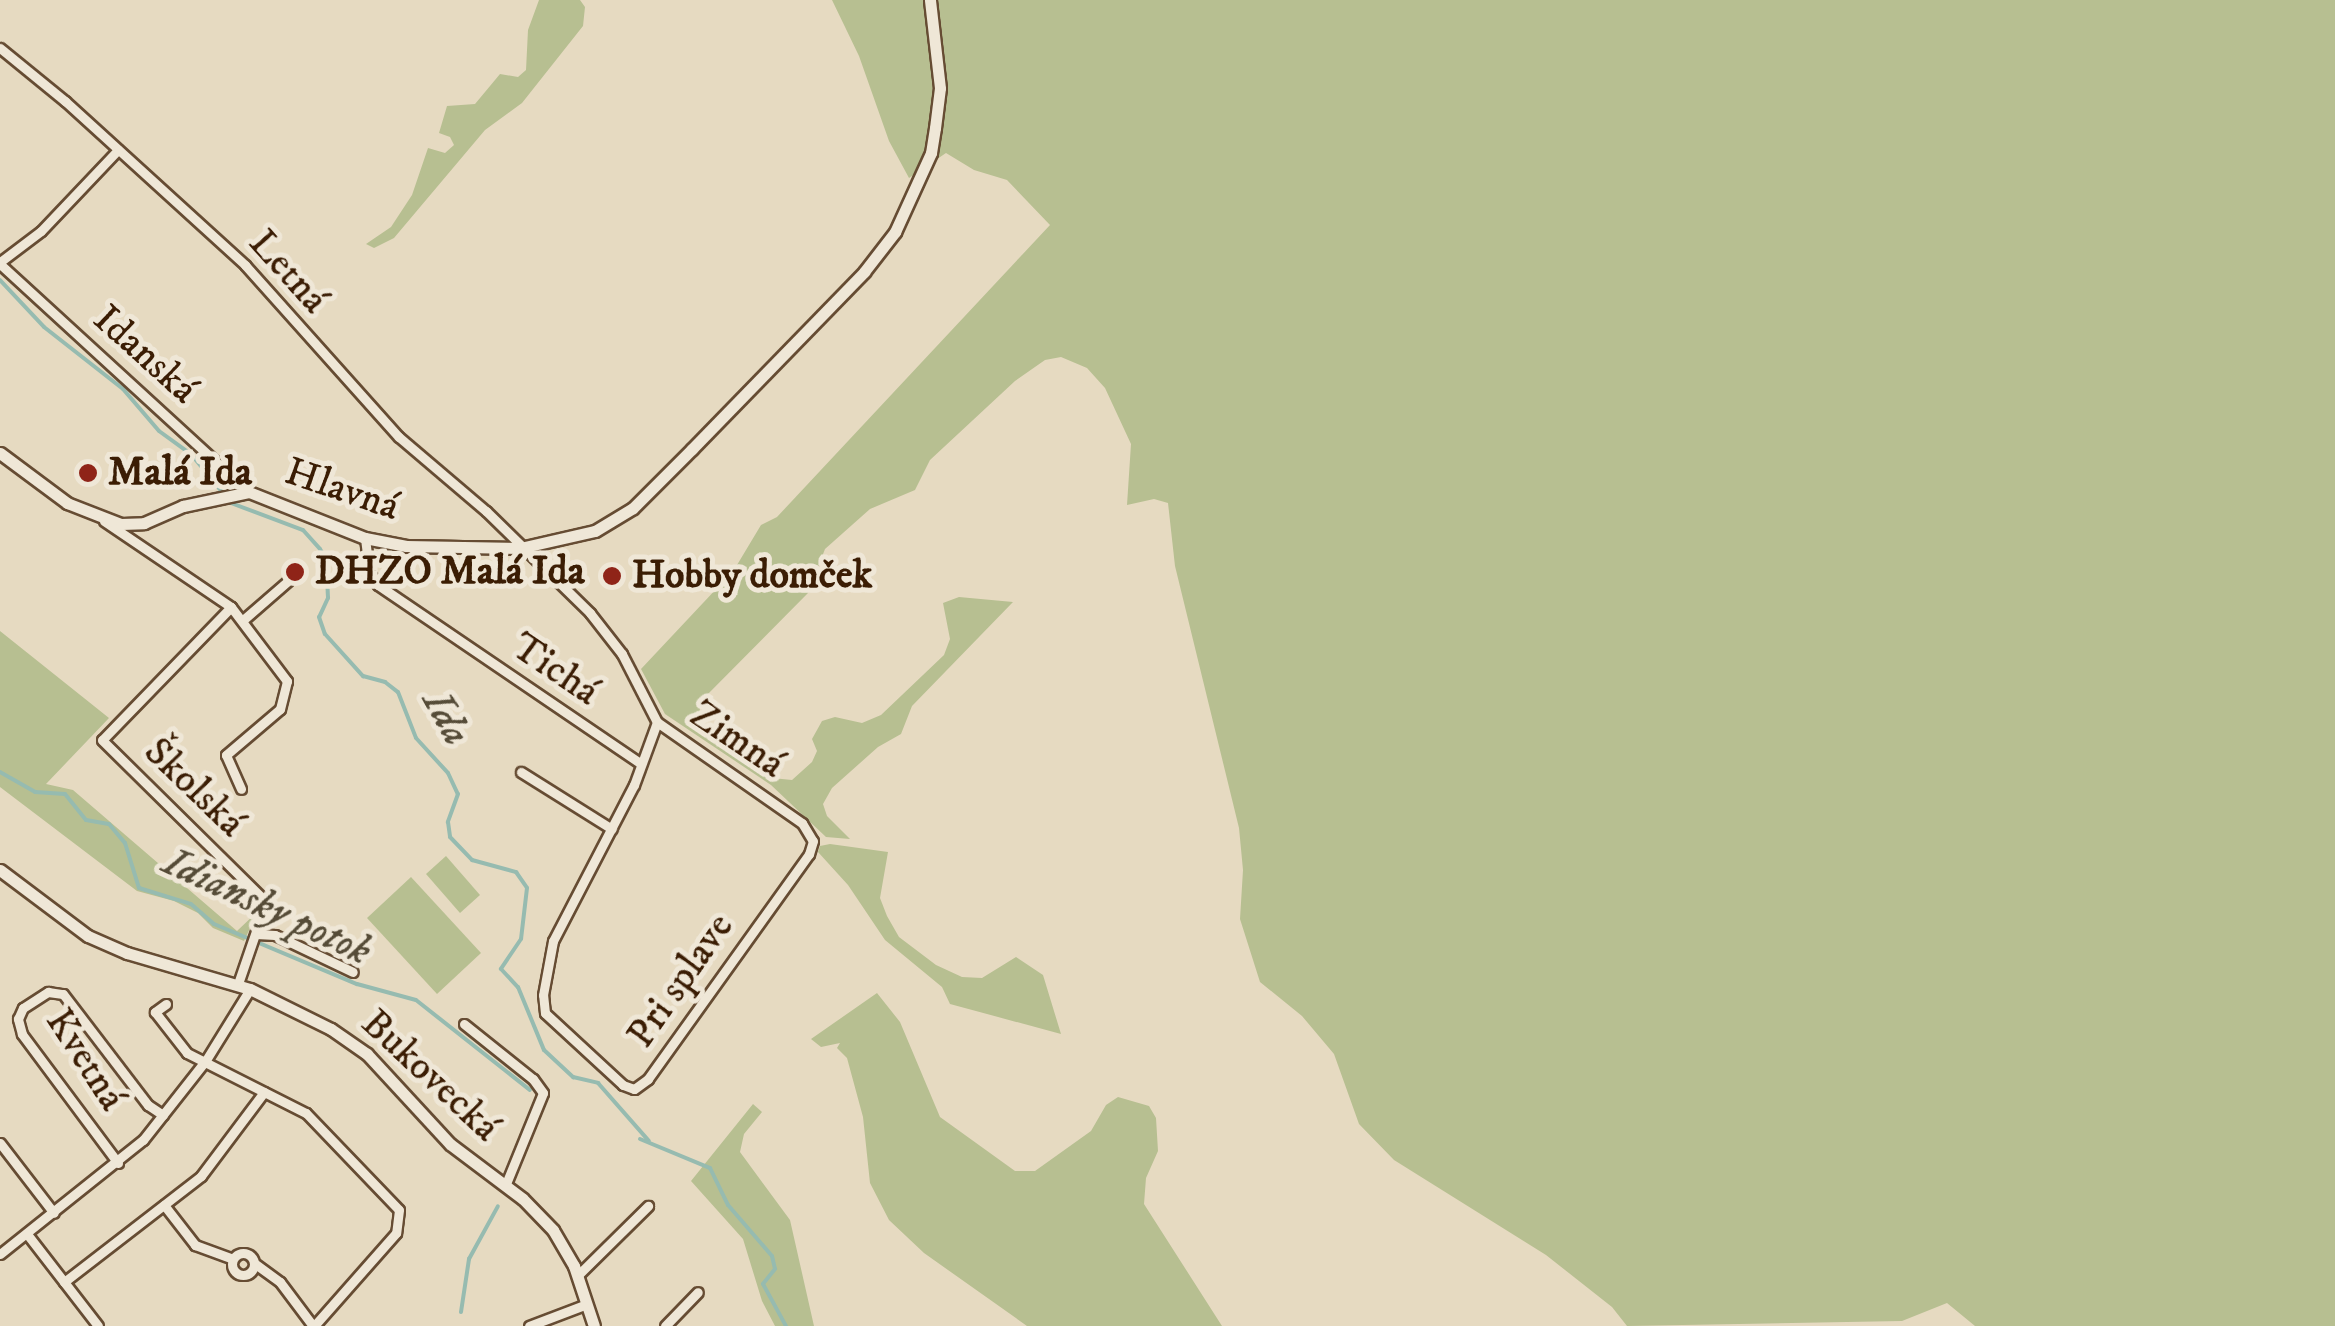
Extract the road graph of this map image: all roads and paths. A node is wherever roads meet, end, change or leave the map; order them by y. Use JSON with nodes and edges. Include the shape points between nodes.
{"nodes":[{"id":1,"x":930,"y":0,"type":"edge"},
{"id":2,"x":0,"y":48,"type":"edge"},
{"id":3,"x":118,"y":150,"type":"junction"},
{"id":4,"x":0,"y":263,"type":"edge"},
{"id":5,"x":0,"y":453,"type":"edge"},
{"id":6,"x":249,"y":492,"type":"junction"},
{"id":7,"x":104,"y":521,"type":"junction"},
{"id":8,"x":132,"y":525,"type":"junction"},
{"id":9,"x":365,"y":538,"type":"junction"},
{"id":10,"x":134,"y":542,"type":"junction"},
{"id":11,"x":520,"y":548,"type":"junction"},
{"id":12,"x":288,"y":581,"type":"dead end"},
{"id":13,"x":231,"y":608,"type":"junction"},
{"id":14,"x":244,"y":620,"type":"junction"},
{"id":15,"x":656,"y":722,"type":"junction"},
{"id":16,"x":641,"y":764,"type":"junction"},
{"id":17,"x":521,"y":772,"type":"dead end"},
{"id":18,"x":241,"y":789,"type":"dead end"},
{"id":19,"x":612,"y":829,"type":"junction"},
{"id":20,"x":812,"y":842,"type":"joint"},
{"id":21,"x":0,"y":870,"type":"edge"},
{"id":22,"x":256,"y":934,"type":"junction"},
{"id":23,"x":352,"y":972,"type":"dead end"},
{"id":24,"x":244,"y":986,"type":"junction"},
{"id":25,"x":166,"y":1004,"type":"dead end"},
{"id":26,"x":464,"y":1024,"type":"dead end"},
{"id":27,"x":206,"y":1060,"type":"junction"},
{"id":28,"x":264,"y":1092,"type":"junction"},
{"id":29,"x":163,"y":1115,"type":"junction"},
{"id":30,"x":0,"y":1142,"type":"edge"},
{"id":31,"x":118,"y":1163,"type":"junction"},
{"id":32,"x":505,"y":1186,"type":"junction"},
{"id":33,"x":164,"y":1205,"type":"junction"},
{"id":34,"x":648,"y":1206,"type":"dead end"},
{"id":35,"x":54,"y":1213,"type":"junction"},
{"id":36,"x":27,"y":1234,"type":"junction"},
{"id":37,"x":0,"y":1254,"type":"edge"},
{"id":38,"x":254,"y":1263,"type":"junction"},
{"id":39,"x":220,"y":1267,"type":"dead end"},
{"id":40,"x":234,"y":1267,"type":"junction"},
{"id":41,"x":576,"y":1271,"type":"junction"},
{"id":42,"x":64,"y":1282,"type":"junction"},
{"id":43,"x":232,"y":1287,"type":"dead end"},
{"id":44,"x":698,"y":1292,"type":"dead end"},
{"id":45,"x":587,"y":1304,"type":"junction"},
{"id":46,"x":528,"y":1325,"type":"edge"},
{"id":47,"x":98,"y":1326,"type":"edge"},
{"id":48,"x":313,"y":1326,"type":"edge"},
{"id":49,"x":594,"y":1326,"type":"edge"},
{"id":50,"x":665,"y":1326,"type":"edge"}],
"edges":[{"from":1,"to":11,"type":"main road","name":"Hlavná","via":[[940,88],[931,153],[912,203],[864,272],[614,520],[571,539]]},
{"from":2,"to":3,"type":"street","name":"Letná"},
{"from":3,"to":4,"type":"street","via":[[41,231]]},
{"from":3,"to":11,"type":"street","name":"Letná","via":[[244,265],[399,437]]},
{"from":4,"to":6,"type":"street","name":"Idanská"},
{"from":5,"to":7,"type":"main road","name":"Hlavná"},
{"from":6,"to":8,"type":"main road","name":"Hlavná"},
{"from":6,"to":9,"type":"main road","name":"Hlavná"},
{"from":7,"to":8,"type":"main road","name":"Hlavná"},
{"from":7,"to":10,"type":"street","name":"Školská"},
{"from":8,"to":10,"type":"street"},
{"from":9,"to":11,"type":"main road","name":"Hlavná","via":[[435,549]]},
{"from":9,"to":16,"type":"street","name":"Tichá","via":[[378,585]]},
{"from":10,"to":13,"type":"street","name":"Školská"},
{"from":11,"to":15,"type":"street","name":"Zimná","via":[[602,627],[638,680]]},
{"from":12,"to":14,"type":"street"},
{"from":13,"to":14,"type":"street","name":"Školská"},
{"from":13,"to":22,"type":"street","name":"Školská","via":[[102,740],[264,899]]},
{"from":14,"to":18,"type":"street","name":"Školská","via":[[284,675],[287,692],[280,709],[226,755]]},
{"from":15,"to":16,"type":"street","name":"Pri splave"},
{"from":15,"to":20,"type":"street","name":"Zimná","via":[[792,814]]},
{"from":16,"to":19,"type":"street","name":"Pri splave"},
{"from":17,"to":19,"type":"street"},
{"from":19,"to":20,"type":"street","name":"Pri splave","via":[[553,941],[545,1013],[634,1089],[648,1079]]},
{"from":21,"to":24,"type":"main road","name":"Bukovecká","via":[[88,936]]},
{"from":22,"to":23,"type":"street","via":[[285,939]]},
{"from":22,"to":24,"type":"street","name":"Školská"},
{"from":24,"to":27,"type":"street","name":"Školská"},
{"from":24,"to":32,"type":"main road","name":"Bukovecká","via":[[354,1044],[450,1144]]},
{"from":25,"to":27,"type":"street","via":[[156,1012],[187,1053]]},
{"from":26,"to":32,"type":"street","via":[[543,1093]]},
{"from":27,"to":28,"type":"street"},
{"from":27,"to":29,"type":"street","name":"Školská"},
{"from":28,"to":33,"type":"street","via":[[213,1163]]},
{"from":28,"to":48,"type":"street","via":[[312,1118],[388,1195],[400,1216],[396,1233]]},
{"from":29,"to":31,"type":"street","name":"Školská"},
{"from":29,"to":31,"type":"street","name":"Kvetná","via":[[148,1105],[63,994],[48,992],[23,1008],[22,1034]]},
{"from":30,"to":35,"type":"street"},
{"from":31,"to":35,"type":"street","name":"Školská"},
{"from":32,"to":41,"type":"main road","name":"Bukovecká","via":[[542,1217]]},
{"from":33,"to":40,"type":"street","via":[[195,1245]]},
{"from":33,"to":42,"type":"street"},
{"from":34,"to":41,"type":"street"},
{"from":35,"to":36,"type":"street","name":"Školská"},
{"from":36,"to":37,"type":"street","name":"Školská"},
{"from":36,"to":42,"type":"street"},
{"from":38,"to":40,"type":"street","via":[[248,1274]]},
{"from":38,"to":40,"type":"street","via":[[246,1254]]},
{"from":38,"to":48,"type":"street","via":[[280,1282]]},
{"from":39,"to":40,"type":"street"},
{"from":40,"to":43,"type":"street"},
{"from":41,"to":45,"type":"main road","name":"Bukovecká"},
{"from":42,"to":47,"type":"street"},
{"from":44,"to":50,"type":"street"},
{"from":45,"to":46,"type":"street"},
{"from":45,"to":49,"type":"main road","name":"Bukovecká"}]}
